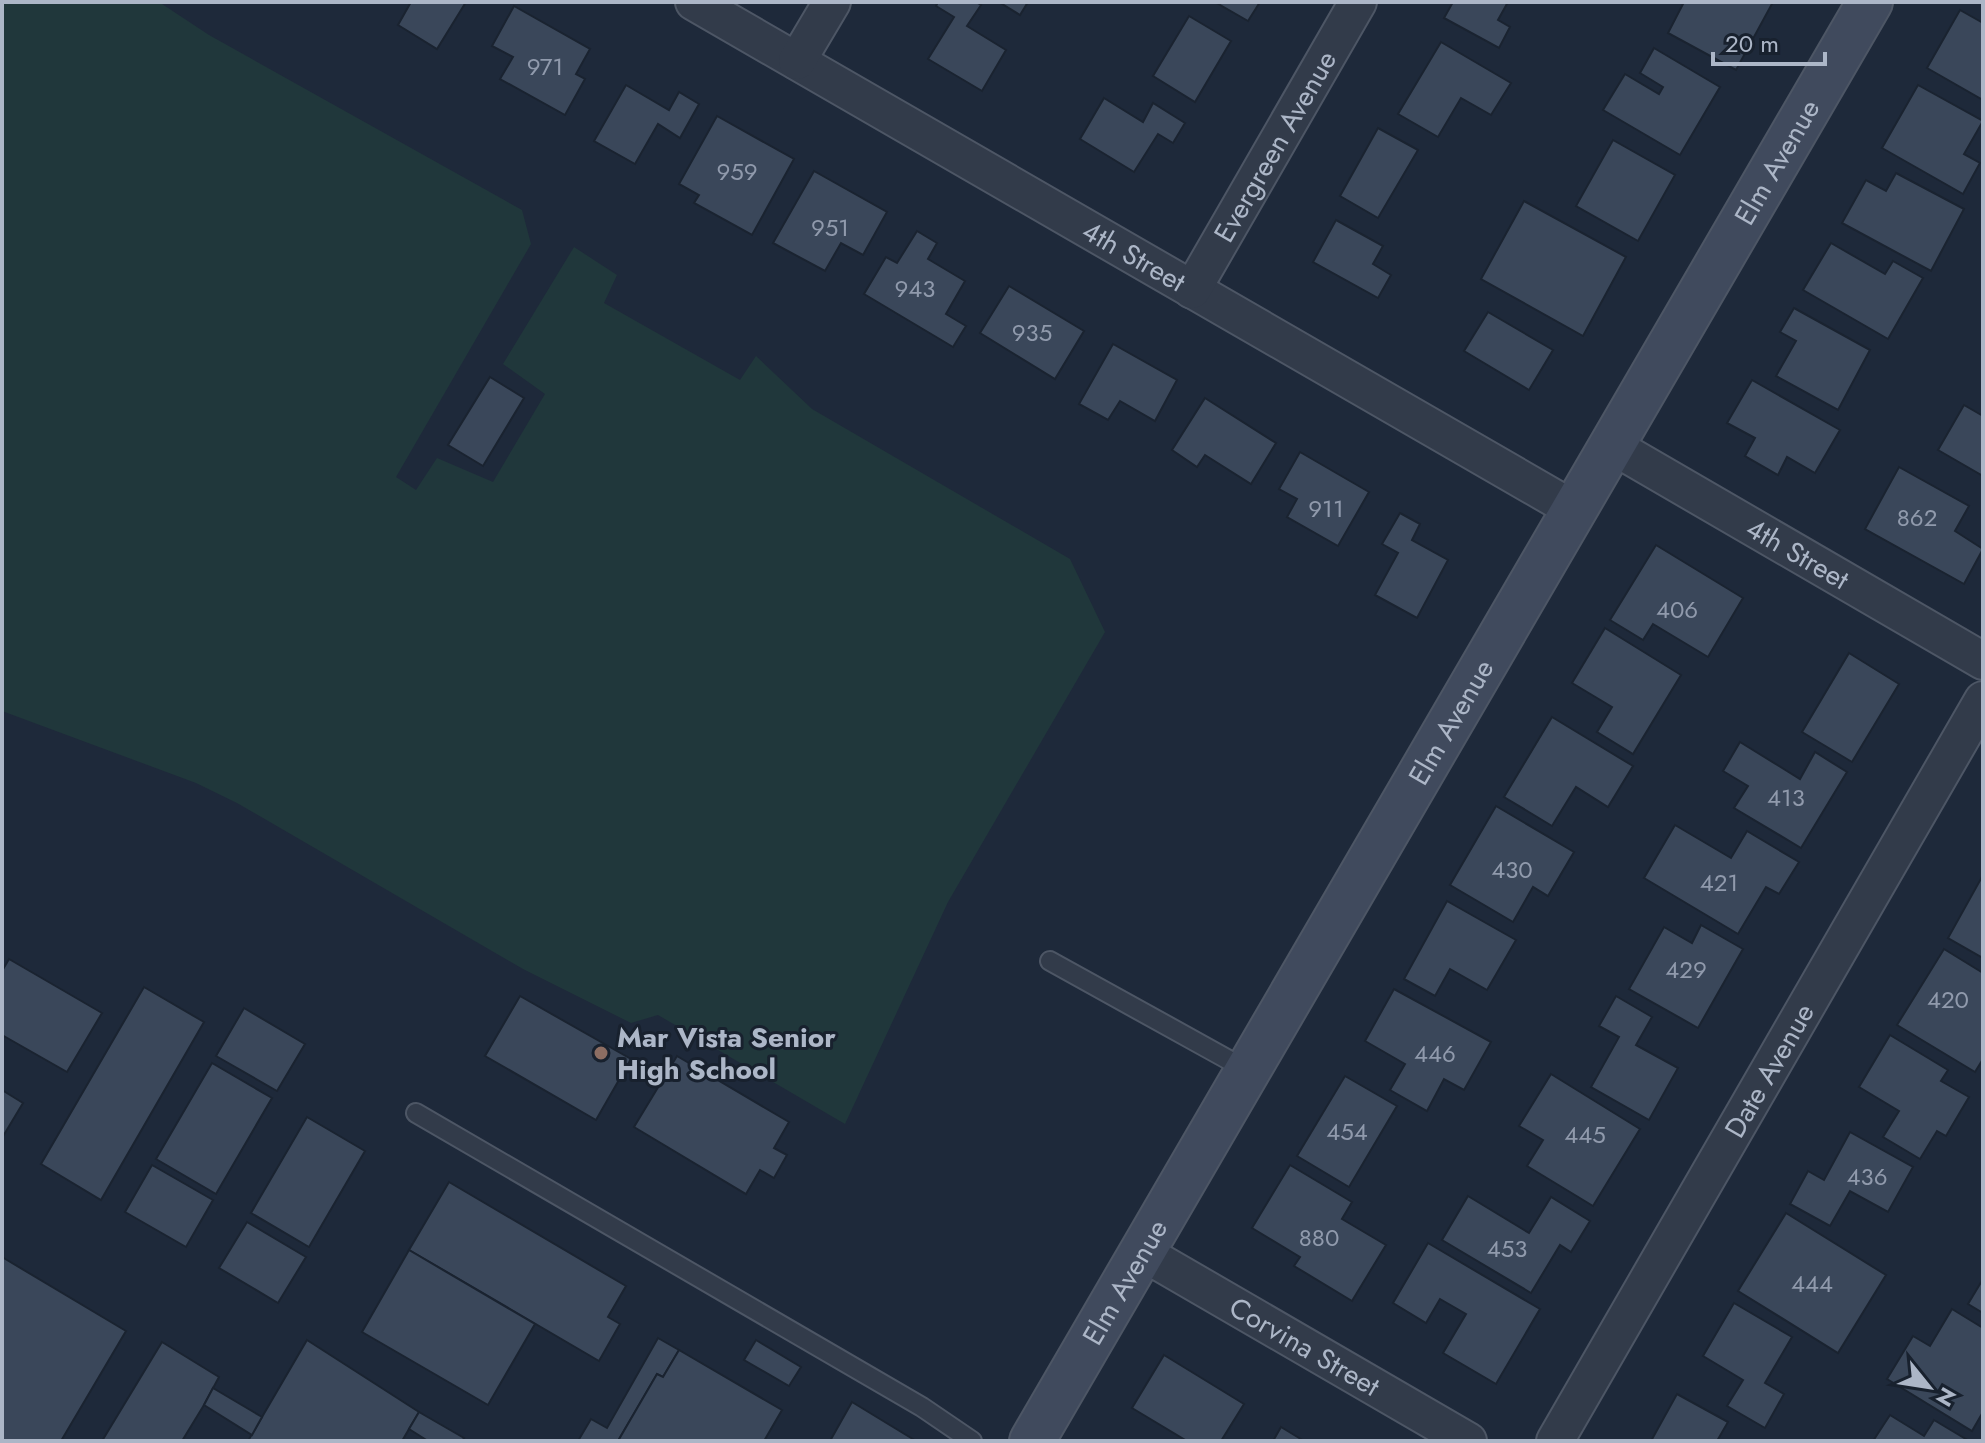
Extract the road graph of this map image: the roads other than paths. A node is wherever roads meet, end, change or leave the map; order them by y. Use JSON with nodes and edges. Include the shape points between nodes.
{"nodes":[{"id":1,"x":694,"y":2,"type":"edge"},
{"id":2,"x":832,"y":2,"type":"edge"},
{"id":3,"x":1358,"y":2,"type":"edge"},
{"id":4,"x":1870,"y":2,"type":"edge"},
{"id":5,"x":797,"y":61,"type":"junction"},
{"id":6,"x":1192,"y":290,"type":"junction"},
{"id":7,"x":1611,"y":445,"type":"junction"},
{"id":8,"x":1573,"y":509,"type":"junction"},
{"id":9,"x":1983,"y":661,"type":"edge"},
{"id":10,"x":1983,"y":700,"type":"edge"},
{"id":11,"x":1050,"y":961,"type":"dead end"},
{"id":12,"x":1247,"y":1070,"type":"junction"},
{"id":13,"x":416,"y":1113,"type":"dead end"},
{"id":14,"x":1142,"y":1252,"type":"junction"},
{"id":15,"x":972,"y":1441,"type":"edge"},
{"id":16,"x":1032,"y":1441,"type":"edge"},
{"id":17,"x":1468,"y":1441,"type":"edge"},
{"id":18,"x":1555,"y":1441,"type":"edge"}],
"edges":[{"from":1,"to":5,"type":"street","name":"4th Street"},
{"from":2,"to":5,"type":"street"},
{"from":3,"to":6,"type":"street","name":"Evergreen Avenue"},
{"from":4,"to":7,"type":"street","name":"Elm Avenue"},
{"from":5,"to":6,"type":"street","name":"4th Street"},
{"from":6,"to":8,"type":"street","name":"4th Street"},
{"from":7,"to":8,"type":"street","name":"Elm Avenue"},
{"from":7,"to":9,"type":"street","name":"4th Street"},
{"from":8,"to":12,"type":"street","name":"Elm Avenue"},
{"from":10,"to":18,"type":"street","name":"Date Avenue"},
{"from":11,"to":12,"type":"lane"},
{"from":12,"to":14,"type":"street","name":"Elm Avenue"},
{"from":13,"to":15,"type":"lane"},
{"from":14,"to":16,"type":"street","name":"Elm Avenue"},
{"from":14,"to":17,"type":"street","name":"Corvina Street"}]}
